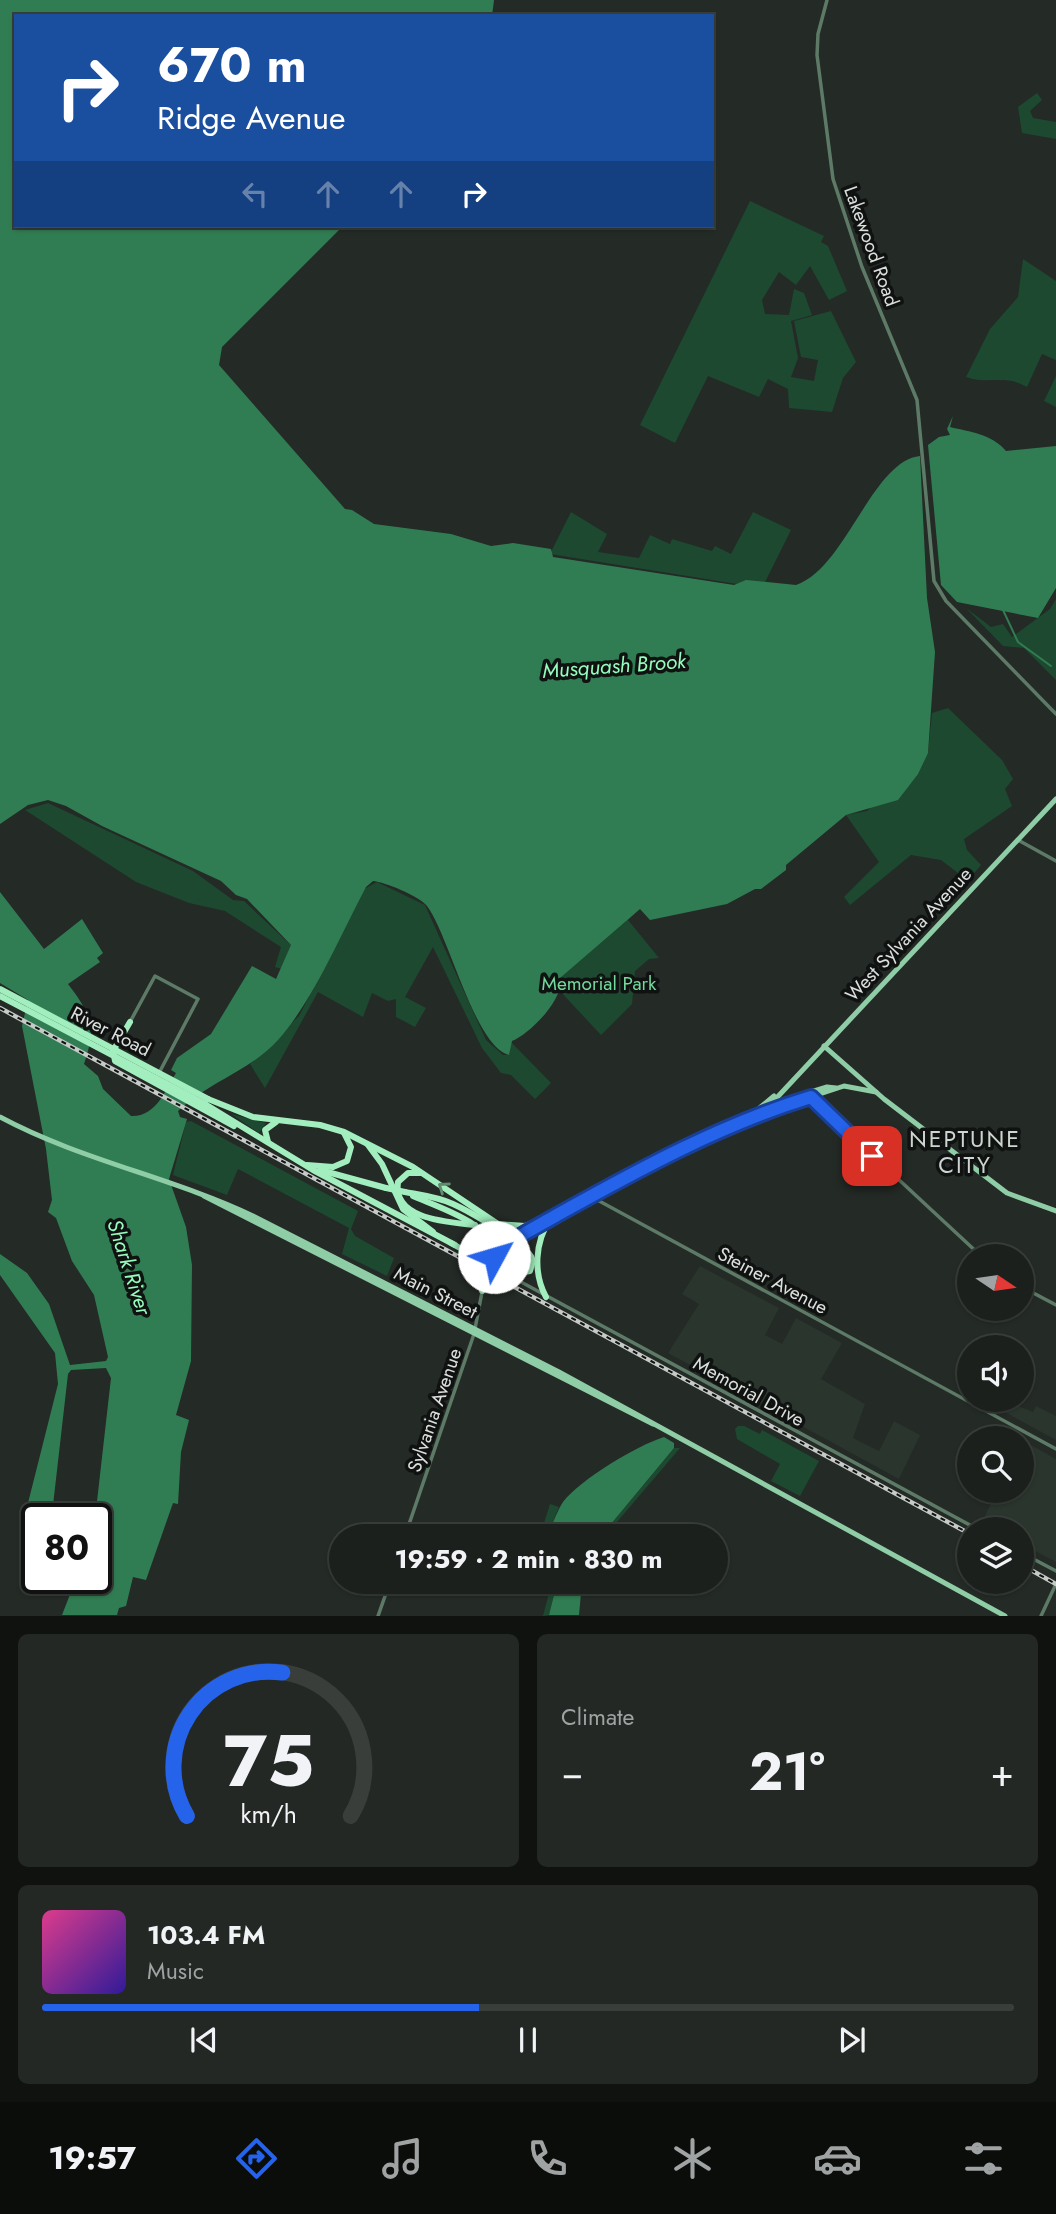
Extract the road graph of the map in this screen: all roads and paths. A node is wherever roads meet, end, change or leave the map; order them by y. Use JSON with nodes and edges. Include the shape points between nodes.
{"nodes":[{"id":1,"x":827,"y":0,"type":"edge"},
{"id":2,"x":1056,"y":714,"type":"edge"},
{"id":3,"x":1056,"y":799,"type":"edge"},
{"id":4,"x":1018,"y":840,"type":"junction"},
{"id":5,"x":1056,"y":861,"type":"edge"},
{"id":6,"x":0,"y":989,"type":"edge"},
{"id":7,"x":0,"y":996,"type":"edge"},
{"id":8,"x":130,"y":1022,"type":"joint"},
{"id":9,"x":824,"y":1046,"type":"junction"},
{"id":10,"x":159,"y":1073,"type":"junction"},
{"id":11,"x":856,"y":1073,"type":"junction"},
{"id":12,"x":853,"y":1086,"type":"junction"},
{"id":13,"x":836,"y":1088,"type":"junction"},
{"id":14,"x":782,"y":1090,"type":"junction"},
{"id":15,"x":876,"y":1091,"type":"junction"},
{"id":16,"x":811,"y":1097,"type":"junction"},
{"id":17,"x":204,"y":1104,"type":"junction"},
{"id":18,"x":770,"y":1105,"type":"junction"},
{"id":19,"x":755,"y":1113,"type":"junction"},
{"id":20,"x":0,"y":1117,"type":"edge"},
{"id":21,"x":282,"y":1121,"type":"junction"},
{"id":22,"x":344,"y":1132,"type":"junction"},
{"id":23,"x":366,"y":1142,"type":"junction"},
{"id":24,"x":269,"y":1144,"type":"junction"},
{"id":25,"x":284,"y":1153,"type":"junction"},
{"id":26,"x":305,"y":1165,"type":"junction"},
{"id":27,"x":422,"y":1173,"type":"junction"},
{"id":28,"x":405,"y":1192,"type":"junction"},
{"id":29,"x":590,"y":1196,"type":"junction"},
{"id":30,"x":569,"y":1207,"type":"junction"},
{"id":31,"x":1056,"y":1210,"type":"edge"},
{"id":32,"x":550,"y":1219,"type":"junction"},
{"id":33,"x":475,"y":1226,"type":"junction"},
{"id":34,"x":526,"y":1231,"type":"junction"},
{"id":35,"x":968,"y":1244,"type":"edge"},
{"id":36,"x":455,"y":1245,"type":"junction"},
{"id":37,"x":504,"y":1247,"type":"junction"},
{"id":38,"x":492,"y":1254,"type":"junction"},
{"id":39,"x":508,"y":1275,"type":"junction"},
{"id":40,"x":482,"y":1291,"type":"joint"},
{"id":41,"x":1034,"y":1293,"type":"edge"},
{"id":42,"x":546,"y":1297,"type":"junction"},
{"id":43,"x":1056,"y":1305,"type":"edge"},
{"id":44,"x":475,"y":1332,"type":"junction"},
{"id":45,"x":1056,"y":1449,"type":"edge"},
{"id":46,"x":957,"y":1518,"type":"edge"},
{"id":47,"x":409,"y":1524,"type":"edge"},
{"id":48,"x":1034,"y":1559,"type":"edge"},
{"id":49,"x":1056,"y":1571,"type":"edge"},
{"id":50,"x":1056,"y":1584,"type":"edge"},
{"id":51,"x":386,"y":1594,"type":"edge"},
{"id":52,"x":378,"y":1615,"type":"edge"},
{"id":53,"x":1005,"y":1615,"type":"edge"},
{"id":54,"x":1041,"y":1615,"type":"edge"}],
"edges":[{"from":1,"to":2,"type":"street","name":"Lakewood Road","via":[[817,55],[833,179],[862,267],[915,394],[933,576],[938,590]]},
{"from":3,"to":4,"type":"main road","name":"West Sylvania Avenue"},
{"from":4,"to":5,"type":"street"},
{"from":4,"to":9,"type":"main road","name":"West Sylvania Avenue"},
{"from":6,"to":10,"type":"highway","name":"River Road","bridge":true},
{"from":7,"to":17,"type":"highway","bridge":true},
{"from":8,"to":10,"type":"street","via":[[155,976],[198,999]]},
{"from":8,"to":17,"type":"highway","via":[[116,1043],[113,1058],[157,1085]]},
{"from":9,"to":11,"type":"main road"},
{"from":9,"to":14,"type":"main road","name":"West Sylvania Avenue"},
{"from":10,"to":17,"type":"highway","name":"River Road","bridge":true},
{"from":11,"to":12,"type":"main road"},
{"from":11,"to":15,"type":"main road"},
{"from":12,"to":13,"type":"main road"},
{"from":12,"to":15,"type":"main road"},
{"from":13,"to":16,"type":"main road"},
{"from":13,"to":18,"type":"main road"},
{"from":14,"to":18,"type":"main road","name":"West Sylvania Avenue"},
{"from":14,"to":19,"type":"main road","name":"West Sylvania Avenue"},
{"from":15,"to":31,"type":"main road","via":[[1007,1193]]},
{"from":16,"to":19,"type":"main road"},
{"from":16,"to":35,"type":"street"},
{"from":17,"to":21,"type":"highway"},
{"from":17,"to":24,"type":"highway"},
{"from":17,"to":25,"type":"highway"},
{"from":18,"to":19,"type":"main road","name":"West Sylvania Avenue"},
{"from":19,"to":29,"type":"main road"},
{"from":20,"to":44,"type":"main road","name":"Main Street","via":[[36,1135],[253,1216]]},
{"from":21,"to":22,"type":"highway"},
{"from":21,"to":24,"type":"highway","via":[[265,1130]]},
{"from":22,"to":23,"type":"highway"},
{"from":22,"to":26,"type":"highway","via":[[351,1147],[347,1161],[333,1167]]},
{"from":23,"to":27,"type":"highway"},
{"from":23,"to":36,"type":"highway","via":[[403,1209]]},
{"from":24,"to":25,"type":"highway"},
{"from":25,"to":26,"type":"highway"},
{"from":26,"to":28,"type":"highway","bridge":true},
{"from":26,"to":36,"type":"highway"},
{"from":30,"to":27,"type":"highway","one_way":true,"via":[[525,1226],[503,1226]]},
{"from":27,"to":33,"type":"highway","via":[[408,1173],[398,1182],[405,1204],[429,1218]]},
{"from":28,"to":33,"type":"highway"},
{"from":28,"to":34,"type":"highway","via":[[450,1203],[495,1229]]},
{"from":29,"to":30,"type":"main road"},
{"from":29,"to":45,"type":"street","name":"Steiner Avenue"},
{"from":30,"to":32,"type":"highway"},
{"from":32,"to":34,"type":"highway"},
{"from":32,"to":42,"type":"highway","via":[[542,1232],[537,1271]]},
{"from":33,"to":38,"type":"highway","via":[[487,1234]]},
{"from":34,"to":37,"type":"highway"},
{"from":36,"to":39,"type":"highway"},
{"from":37,"to":38,"type":"highway"},
{"from":37,"to":39,"type":"highway","via":[[524,1249],[533,1260],[528,1273]]},
{"from":38,"to":40,"type":"highway","bridge":true},
{"from":39,"to":42,"type":"street","name":"Memorial Drive"},
{"from":40,"to":44,"type":"street","name":"Sylvania Avenue"},
{"from":41,"to":43,"type":"street"},
{"from":42,"to":46,"type":"street","name":"Memorial Drive"},
{"from":44,"to":47,"type":"street","name":"Sylvania Avenue"},
{"from":44,"to":53,"type":"main road","name":"Main Street"},
{"from":48,"to":49,"type":"street"},
{"from":50,"to":54,"type":"street"},
{"from":51,"to":52,"type":"street"}]}
